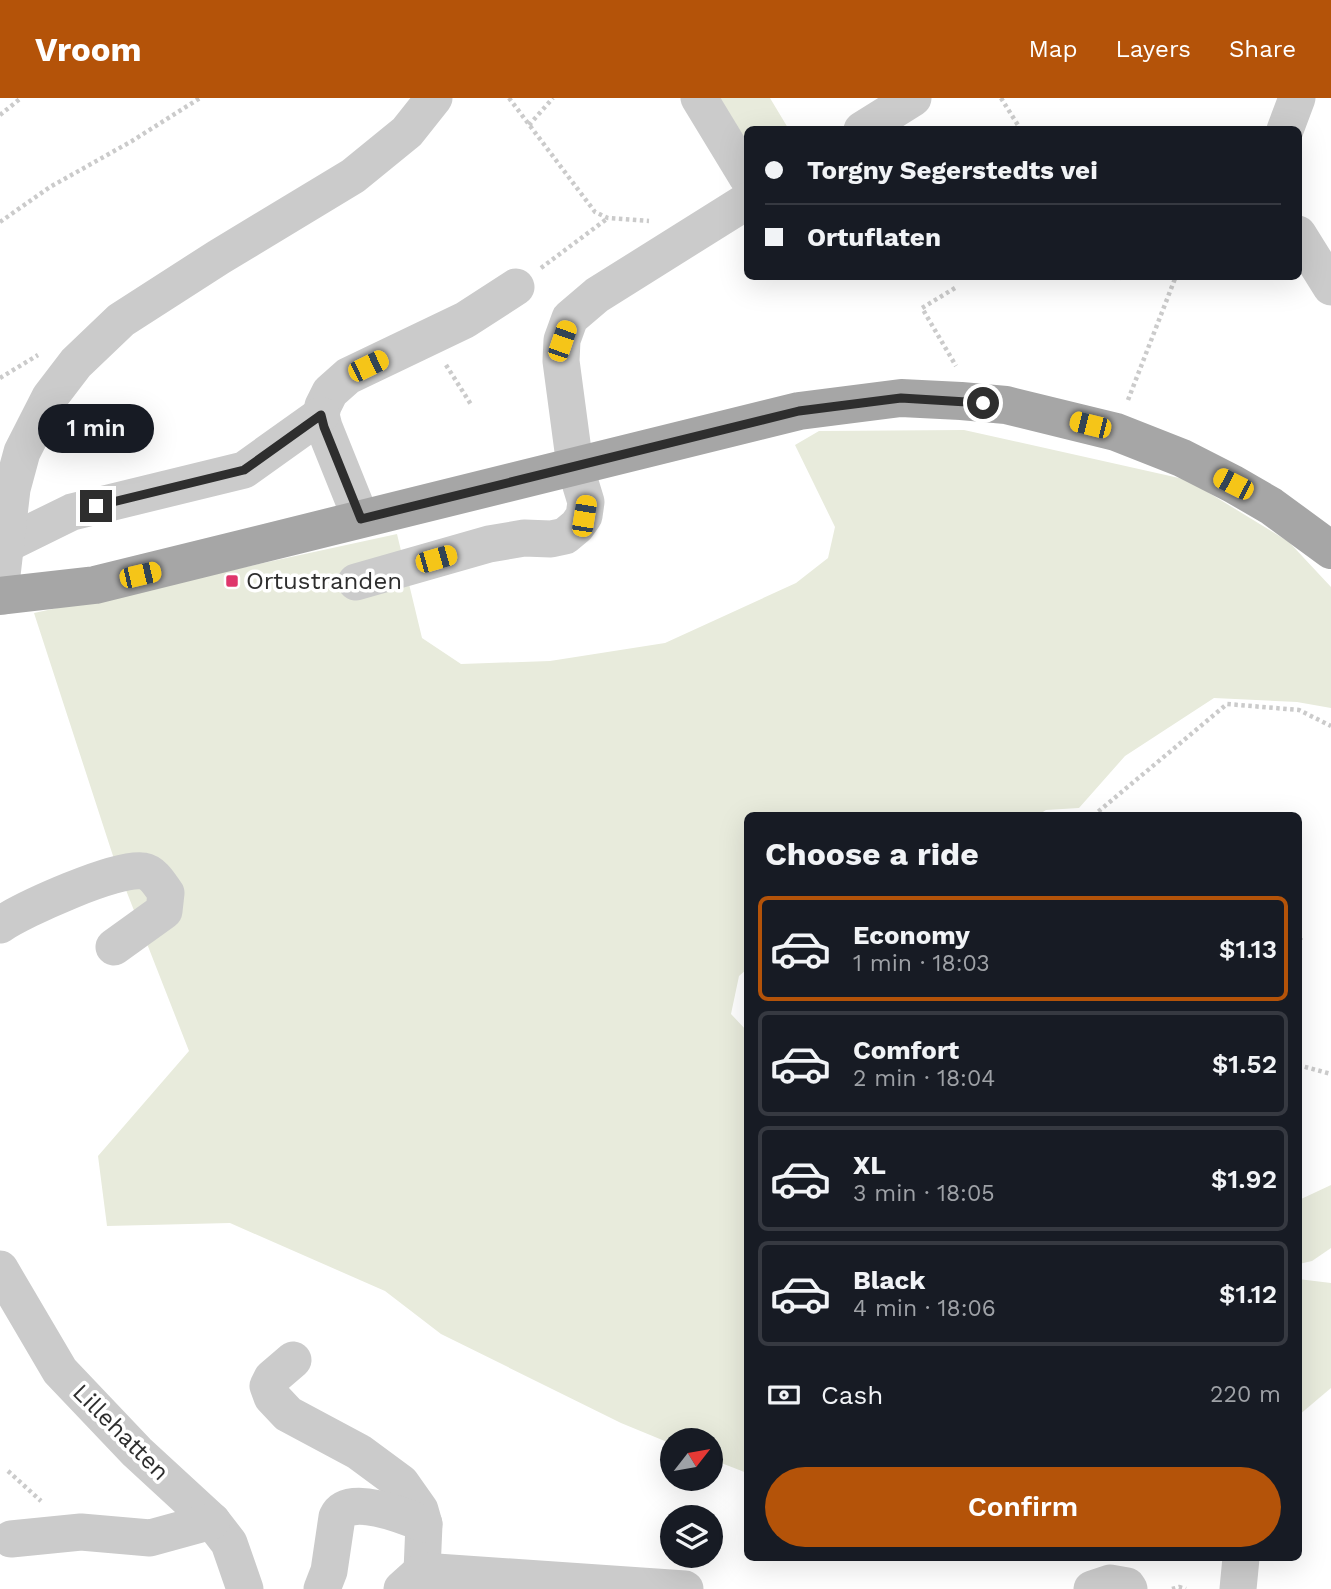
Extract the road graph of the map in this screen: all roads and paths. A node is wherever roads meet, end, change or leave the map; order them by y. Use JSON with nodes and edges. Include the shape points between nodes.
{"nodes":[{"id":1,"x":21,"y":98,"type":"edge"},
{"id":2,"x":200,"y":98,"type":"edge"},
{"id":3,"x":434,"y":98,"type":"edge"},
{"id":4,"x":509,"y":98,"type":"edge"},
{"id":5,"x":553,"y":98,"type":"edge"},
{"id":6,"x":699,"y":98,"type":"edge"},
{"id":7,"x":913,"y":98,"type":"edge"},
{"id":8,"x":1001,"y":98,"type":"edge"},
{"id":9,"x":1297,"y":98,"type":"edge"},
{"id":10,"x":0,"y":115,"type":"edge"},
{"id":11,"x":529,"y":125,"type":"junction"},
{"id":12,"x":868,"y":126,"type":"edge"},
{"id":13,"x":1018,"y":126,"type":"edge"},
{"id":14,"x":1286,"y":126,"type":"edge"},
{"id":15,"x":744,"y":172,"type":"edge"},
{"id":16,"x":744,"y":203,"type":"edge"},
{"id":17,"x":608,"y":218,"type":"junction"},
{"id":18,"x":0,"y":222,"type":"edge"},
{"id":19,"x":691,"y":236,"type":"junction"},
{"id":20,"x":1302,"y":240,"type":"edge"},
{"id":21,"x":1174,"y":280,"type":"edge"},
{"id":22,"x":516,"y":287,"type":"joint"},
{"id":23,"x":1331,"y":287,"type":"edge"},
{"id":24,"x":955,"y":288,"type":"dead end"},
{"id":25,"x":958,"y":370,"type":"dead end"},
{"id":26,"x":453,"y":376,"type":"dead end"},
{"id":27,"x":472,"y":406,"type":"dead end"},
{"id":28,"x":321,"y":415,"type":"junction"},
{"id":29,"x":1116,"y":432,"type":"junction"},
{"id":30,"x":575,"y":466,"type":"junction"},
{"id":31,"x":361,"y":519,"type":"junction"},
{"id":32,"x":7,"y":544,"type":"junction"},
{"id":33,"x":1329,"y":544,"type":"edge"},
{"id":34,"x":356,"y":582,"type":"dead end"},
{"id":35,"x":2,"y":596,"type":"edge"},
{"id":36,"x":1331,"y":726,"type":"edge"},
{"id":37,"x":1098,"y":812,"type":"edge"},
{"id":38,"x":0,"y":925,"type":"edge"},
{"id":39,"x":114,"y":947,"type":"dead end"},
{"id":40,"x":1302,"y":1066,"type":"edge"},
{"id":41,"x":1331,"y":1074,"type":"edge"},
{"id":42,"x":0,"y":1269,"type":"edge"},
{"id":43,"x":293,"y":1360,"type":"dead end"},
{"id":44,"x":212,"y":1521,"type":"junction"},
{"id":45,"x":424,"y":1524,"type":"junction"},
{"id":46,"x":11,"y":1539,"type":"dead end"},
{"id":47,"x":1241,"y":1561,"type":"edge"},
{"id":48,"x":412,"y":1580,"type":"edge"},
{"id":49,"x":246,"y":1589,"type":"edge"},
{"id":50,"x":322,"y":1589,"type":"edge"},
{"id":51,"x":685,"y":1589,"type":"edge"},
{"id":52,"x":1092,"y":1589,"type":"edge"},
{"id":53,"x":1129,"y":1589,"type":"edge"},
{"id":54,"x":1172,"y":1589,"type":"edge"},
{"id":55,"x":1186,"y":1589,"type":"edge"},
{"id":56,"x":1238,"y":1589,"type":"edge"}],
"edges":[{"from":1,"to":10,"type":"path"},
{"from":2,"to":18,"type":"path"},
{"from":3,"to":32,"type":"street","via":[[407,132],[353,176],[175,285],[96,342],[50,397],[22,452],[12,489]]},
{"from":4,"to":11,"type":"path"},
{"from":5,"to":11,"type":"path"},
{"from":6,"to":15,"type":"street"},
{"from":7,"to":12,"type":"street"},
{"from":8,"to":13,"type":"path"},
{"from":9,"to":14,"type":"street"},
{"from":11,"to":17,"type":"path","via":[[595,212]]},
{"from":16,"to":19,"type":"street"},
{"from":17,"to":19,"type":"path","via":[[673,223]]},
{"from":17,"to":22,"type":"path"},
{"from":19,"to":30,"type":"street","via":[[589,300],[570,318],[561,361]]},
{"from":20,"to":23,"type":"street"},
{"from":21,"to":29,"type":"path"},
{"from":22,"to":28,"type":"street","via":[[465,320],[348,376],[330,392]]},
{"from":24,"to":25,"type":"path","via":[[922,308]]},
{"from":26,"to":27,"type":"path"},
{"from":28,"to":31,"type":"street"},
{"from":28,"to":32,"type":"street","via":[[244,470],[72,512]]},
{"from":29,"to":30,"type":"main road","via":[[1006,405],[901,398],[799,411]]},
{"from":29,"to":33,"type":"main road","via":[[1233,484]]},
{"from":30,"to":31,"type":"main road"},
{"from":30,"to":34,"type":"street","via":[[586,502],[584,516],[565,536],[489,544]]},
{"from":31,"to":35,"type":"main road","via":[[95,585]]},
{"from":32,"to":35,"type":"street"},
{"from":36,"to":37,"type":"path","via":[[1299,710],[1227,704]]},
{"from":38,"to":39,"type":"street","via":[[56,897],[124,872],[146,871],[166,893],[164,911]]},
{"from":40,"to":41,"type":"path"},
{"from":42,"to":44,"type":"street","name":"Lillehatten","via":[[60,1371],[137,1452]]},
{"from":43,"to":45,"type":"street","via":[[272,1378],[268,1386],[272,1397],[288,1414],[359,1452],[401,1483]]},
{"from":44,"to":46,"type":"street","via":[[150,1538],[81,1532]]},
{"from":44,"to":49,"type":"street","name":"Lillehatten","via":[[229,1543]]},
{"from":45,"to":48,"type":"street"},
{"from":45,"to":50,"type":"street","via":[[401,1514],[346,1507],[337,1517]]},
{"from":47,"to":56,"type":"street"},
{"from":48,"to":51,"type":"street"},
{"from":52,"to":53,"type":"street","via":[[1110,1583]]},
{"from":54,"to":55,"type":"path"}]}
